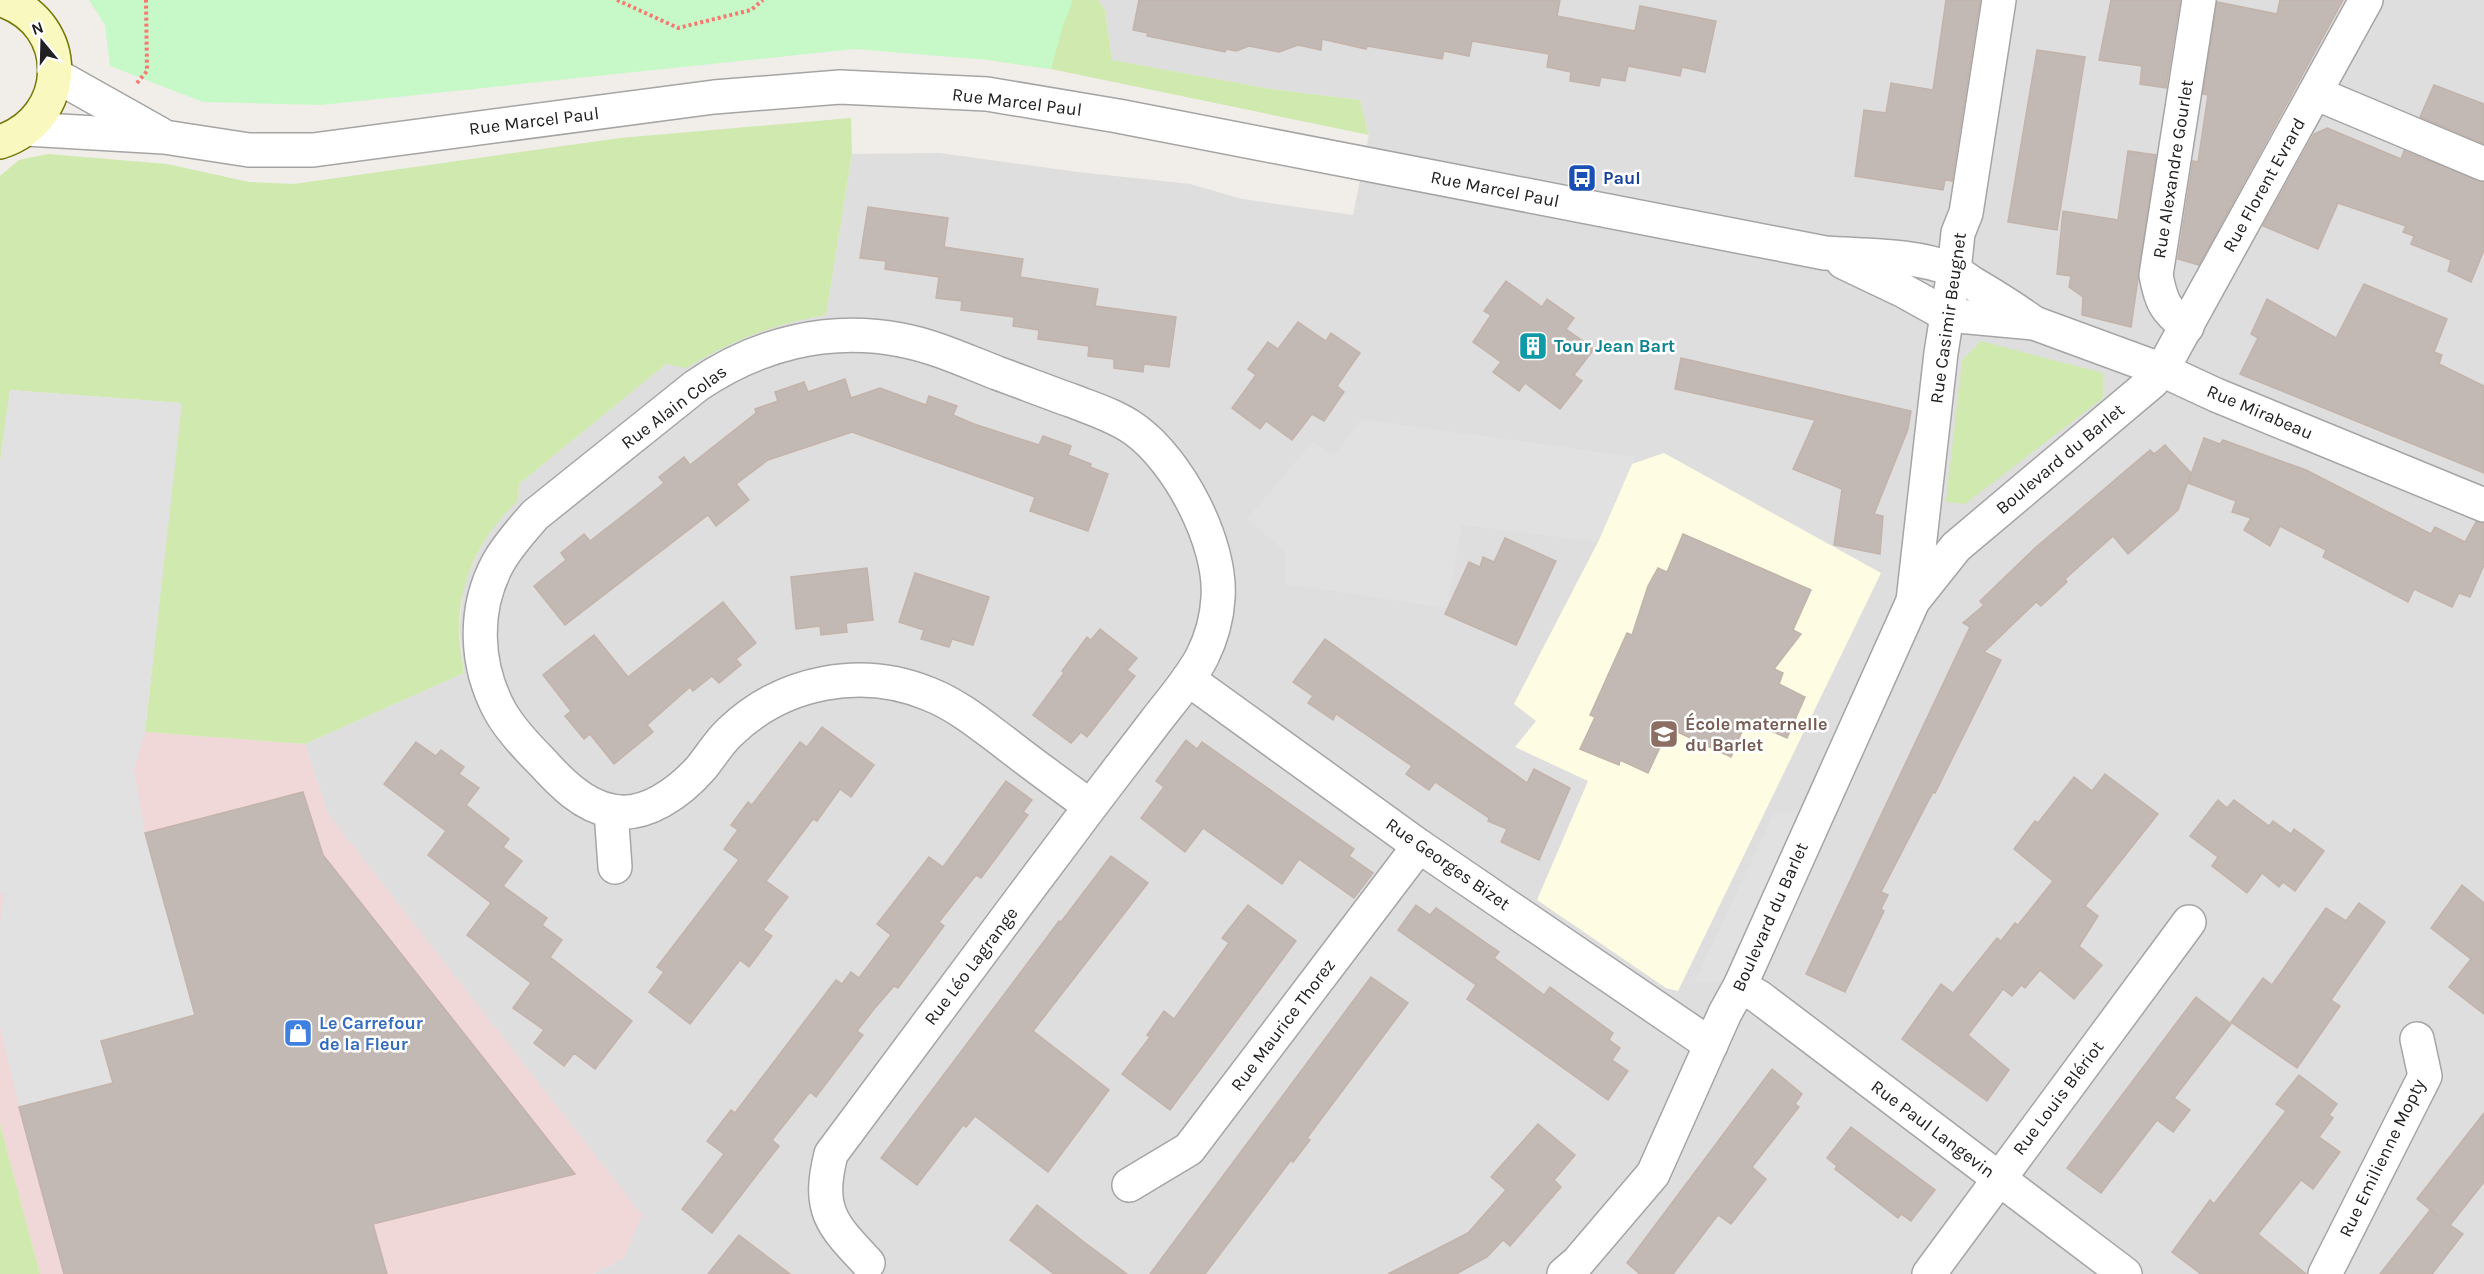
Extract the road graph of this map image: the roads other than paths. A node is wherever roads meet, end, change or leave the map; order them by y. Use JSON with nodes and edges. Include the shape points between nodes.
{"nodes":[{"id":1,"x":1999,"y":0,"type":"edge"},
{"id":2,"x":2199,"y":0,"type":"edge"},
{"id":3,"x":2366,"y":0,"type":"edge"},
{"id":4,"x":11,"y":1,"type":"edge"},
{"id":5,"x":55,"y":75,"type":"junction"},
{"id":6,"x":2315,"y":93,"type":"junction"},
{"id":7,"x":164,"y":137,"type":"junction"},
{"id":8,"x":7,"y":139,"type":"edge"},
{"id":9,"x":2484,"y":165,"type":"edge"},
{"id":10,"x":1825,"y":253,"type":"junction"},
{"id":11,"x":1954,"y":271,"type":"junction"},
{"id":12,"x":1947,"y":315,"type":"junction"},
{"id":13,"x":2034,"y":323,"type":"junction"},
{"id":14,"x":2187,"y":327,"type":"junction"},
{"id":15,"x":2162,"y":370,"type":"junction"},
{"id":16,"x":2484,"y":505,"type":"edge"},
{"id":17,"x":1921,"y":534,"type":"junction"},
{"id":18,"x":1956,"y":547,"type":"junction"},
{"id":19,"x":1913,"y":602,"type":"junction"},
{"id":20,"x":1188,"y":679,"type":"junction"},
{"id":21,"x":1090,"y":806,"type":"junction"},
{"id":22,"x":611,"y":811,"type":"junction"},
{"id":23,"x":1419,"y":846,"type":"junction"},
{"id":24,"x":615,"y":867,"type":"dead end"},
{"id":25,"x":2189,"y":922,"type":"dead end"},
{"id":26,"x":1740,"y":986,"type":"junction"},
{"id":27,"x":2417,"y":1040,"type":"dead end"},
{"id":28,"x":1711,"y":1045,"type":"junction"},
{"id":29,"x":1998,"y":1179,"type":"junction"},
{"id":30,"x":1129,"y":1185,"type":"dead end"},
{"id":31,"x":868,"y":1263,"type":"dead end"},
{"id":32,"x":1564,"y":1274,"type":"edge"},
{"id":33,"x":1929,"y":1274,"type":"edge"},
{"id":34,"x":2125,"y":1274,"type":"edge"},
{"id":35,"x":2325,"y":1274,"type":"edge"}],
"edges":[{"from":1,"to":11,"type":"street","name":"Rue Casimir Beugnet"},
{"from":2,"to":14,"type":"street","name":"Rue Alexandre Gourlet","via":[[2156,274],[2160,297],[2168,312]]},
{"from":3,"to":6,"type":"street","name":"Rue Florent Evrard"},
{"from":4,"to":5,"type":"main road","via":[[33,17],[46,34],[54,54]]},
{"from":5,"to":7,"type":"street","name":"Rue Marcel Paul"},
{"from":5,"to":8,"type":"main road","via":[[46,105]]},
{"from":6,"to":9,"type":"street"},
{"from":6,"to":14,"type":"street","name":"Rue Florent Evrard"},
{"from":7,"to":8,"type":"street","name":"Rue Marcel Paul"},
{"from":7,"to":10,"type":"street","name":"Rue Marcel Paul","via":[[249,150],[313,150],[714,97],[840,87],[987,94]]},
{"from":10,"to":11,"type":"street","name":"Rue Marcel Paul","via":[[1909,260]]},
{"from":10,"to":12,"type":"street","name":"Rue Marcel Paul"},
{"from":11,"to":12,"type":"street","name":"Rue Casimir Beugnet"},
{"from":11,"to":13,"type":"street","name":"Rue Mirabeau"},
{"from":12,"to":13,"type":"street","name":"Rue Mirabeau"},
{"from":12,"to":17,"type":"street","name":"Rue Casimir Beugnet"},
{"from":13,"to":15,"type":"street","name":"Rue Mirabeau"},
{"from":14,"to":15,"type":"street","name":"Rue Florent Evrard"},
{"from":15,"to":16,"type":"street","name":"Rue Mirabeau"},
{"from":15,"to":18,"type":"street","name":"Boulevard du Barlet"},
{"from":17,"to":18,"type":"street"},
{"from":17,"to":19,"type":"street","name":"Rue Casimir Beugnet"},
{"from":18,"to":19,"type":"street","name":"Boulevard du Barlet"},
{"from":19,"to":26,"type":"street","name":"Boulevard du Barlet"},
{"from":20,"to":21,"type":"street","name":"Rue Léo Lagrange"},
{"from":20,"to":22,"type":"street","name":"Rue Alain Colas","via":[[1214,626],[1218,596],[1213,555],[1190,495],[1172,466],[1132,427],[943,352],[902,340],[824,336],[788,343],[721,369],[535,515],[513,539],[484,597],[482,661],[501,713],[561,783],[586,801]]},
{"from":20,"to":23,"type":"street","name":"Rue Georges Bizet"},
{"from":21,"to":22,"type":"street","via":[[962,710],[929,693],[858,680],[823,682],[792,691],[761,707],[730,732],[677,791],[630,812]]},
{"from":21,"to":31,"type":"street","name":"Rue Léo Lagrange","via":[[831,1154],[825,1180],[826,1206],[837,1231]]},
{"from":22,"to":24,"type":"street"},
{"from":23,"to":28,"type":"street","name":"Rue Georges Bizet"},
{"from":23,"to":30,"type":"street","name":"Rue Maurice Thorez","via":[[1189,1149]]},
{"from":25,"to":29,"type":"street","name":"Rue Louis Blériot"},
{"from":26,"to":28,"type":"street","name":"Boulevard du Barlet"},
{"from":26,"to":29,"type":"street","name":"Rue Paul Langevin"},
{"from":27,"to":35,"type":"street","name":"Rue Emilienne Mopty","via":[[2425,1076]]},
{"from":28,"to":32,"type":"street","name":"Boulevard du Barlet","via":[[1653,1174]]},
{"from":29,"to":33,"type":"street","name":"Rue Louis Blériot"},
{"from":29,"to":34,"type":"street","name":"Rue Paul Langevin"}]}
